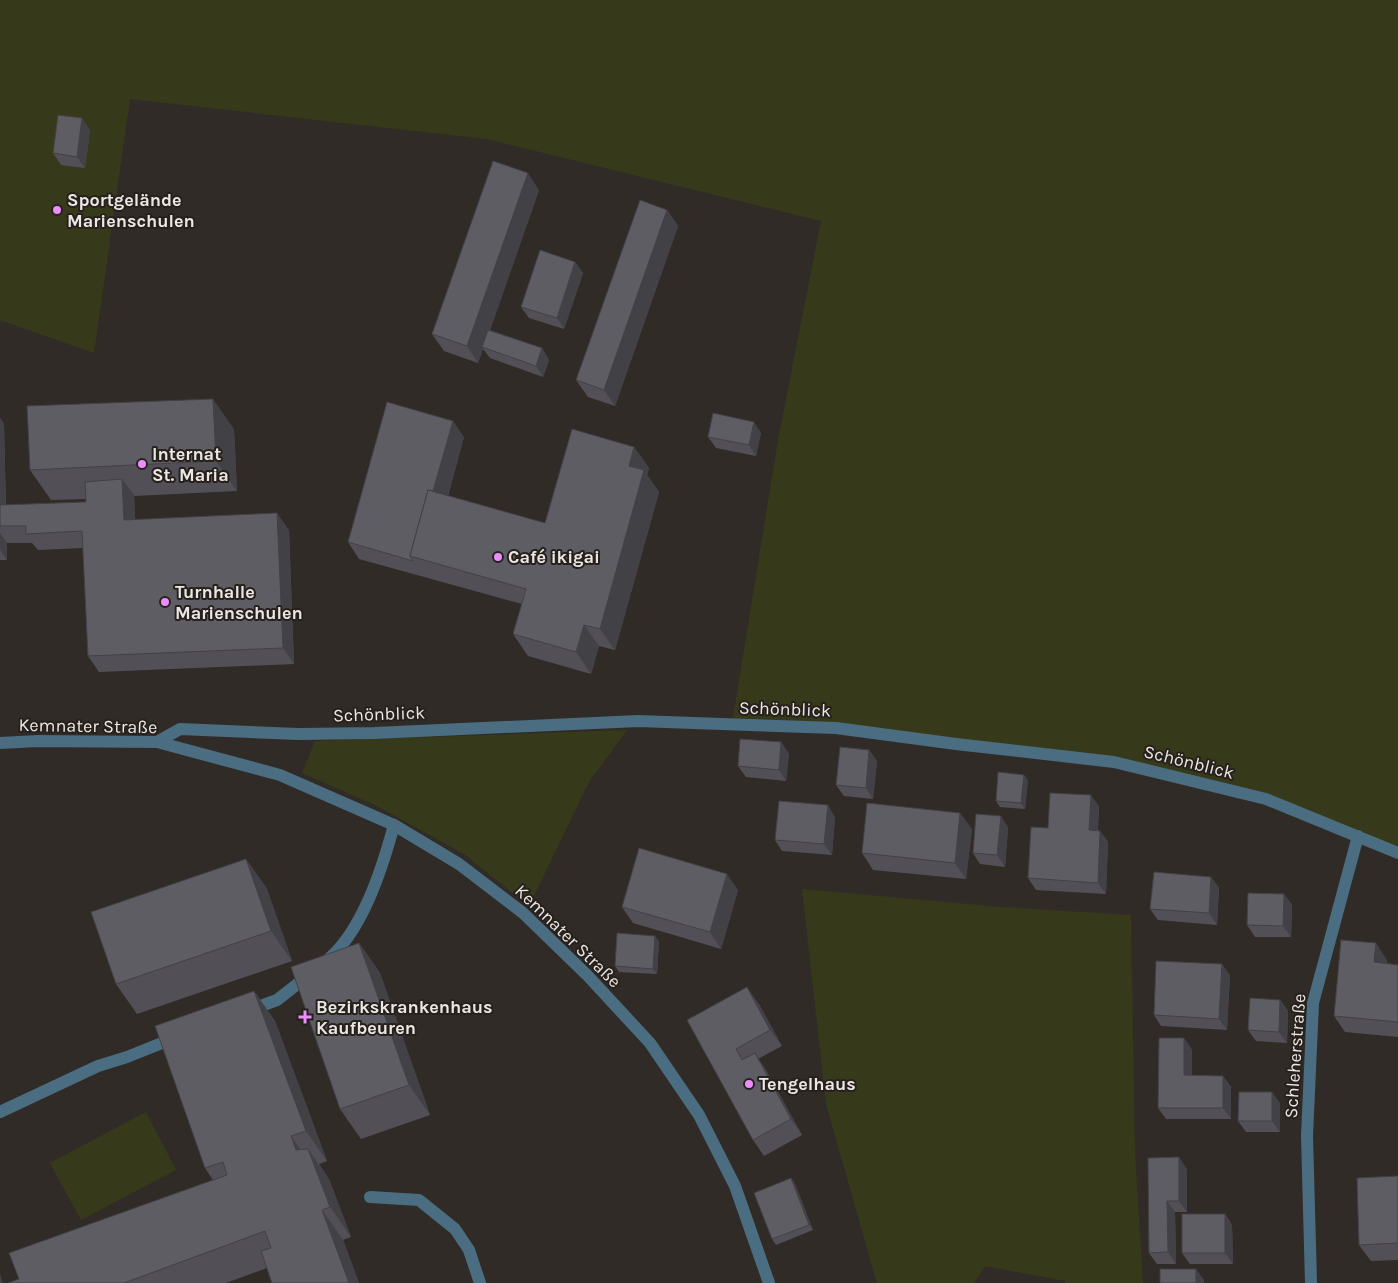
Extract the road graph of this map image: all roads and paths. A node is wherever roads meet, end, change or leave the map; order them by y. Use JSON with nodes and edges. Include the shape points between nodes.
{"nodes":[{"id":1,"x":157,"y":742,"type":"junction"},
{"id":2,"x":0,"y":743,"type":"edge"},
{"id":3,"x":394,"y":825,"type":"junction"},
{"id":4,"x":1358,"y":836,"type":"junction"},
{"id":5,"x":1398,"y":853,"type":"edge"},
{"id":6,"x":242,"y":1013,"type":"edge"},
{"id":7,"x":189,"y":1032,"type":"edge"},
{"id":8,"x":0,"y":1112,"type":"edge"},
{"id":9,"x":370,"y":1197,"type":"dead end"},
{"id":10,"x":480,"y":1283,"type":"edge"},
{"id":11,"x":769,"y":1283,"type":"edge"},
{"id":12,"x":1311,"y":1283,"type":"edge"}],
"edges":[{"from":1,"to":2,"type":"street","name":"Kemnater Straße"},
{"from":1,"to":3,"type":"street","name":"Kemnater Straße","via":[[280,775]]},
{"from":1,"to":4,"type":"street","name":"Schönblick","via":[[180,729],[298,734],[375,733],[638,722],[836,728],[1114,762],[1266,799]]},
{"from":3,"to":6,"type":"street","via":[[358,923],[334,955],[277,1000]]},
{"from":3,"to":11,"type":"street","name":"Kemnater Straße","via":[[459,864],[523,913],[650,1042],[699,1115],[735,1186]]},
{"from":4,"to":5,"type":"street","name":"Schönblick"},
{"from":4,"to":12,"type":"street","name":"Schleherstraße","via":[[1313,1004],[1306,1136]]},
{"from":7,"to":8,"type":"street","via":[[98,1066]]},
{"from":9,"to":10,"type":"street","via":[[419,1200],[455,1229],[469,1250]]}]}
